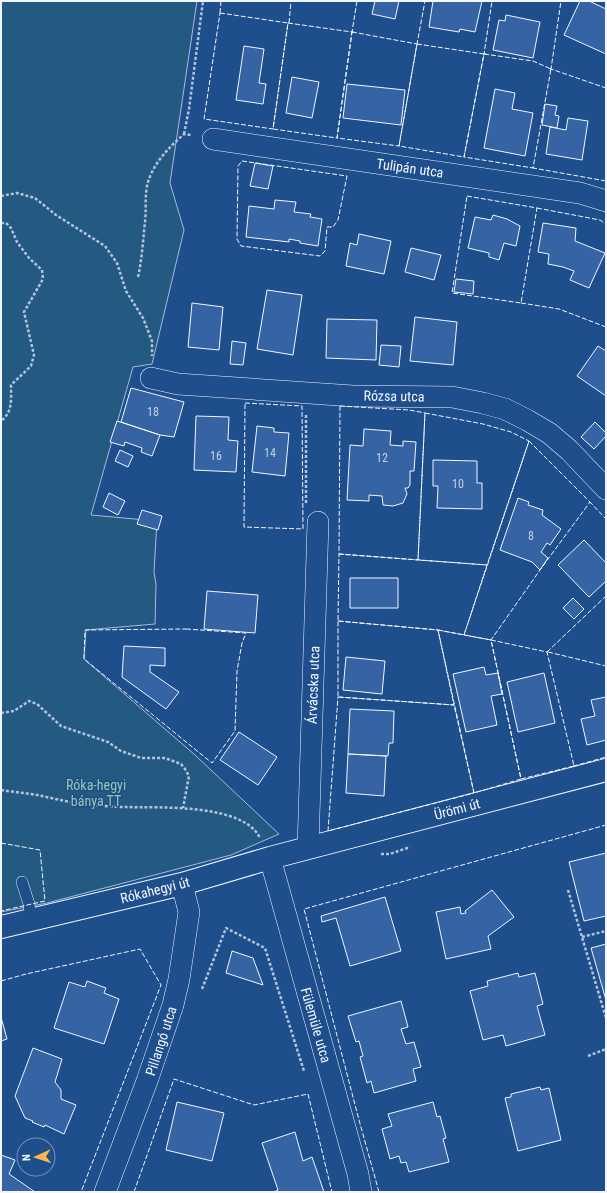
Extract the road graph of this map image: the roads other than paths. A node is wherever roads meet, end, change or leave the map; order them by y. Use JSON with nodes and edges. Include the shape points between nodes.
{"nodes":[{"id":1,"x":213,"y":139,"type":"road end"},
{"id":2,"x":606,"y":201,"type":"edge"},
{"id":3,"x":152,"y":378,"type":"road end"},
{"id":4,"x":606,"y":489,"type":"edge"},
{"id":5,"x":318,"y":522,"type":"road end"},
{"id":6,"x":606,"y":770,"type":"edge"},
{"id":7,"x":308,"y":848,"type":"junction"},
{"id":8,"x":270,"y":858,"type":"junction"},
{"id":9,"x":22,"y":882,"type":"dead end"},
{"id":10,"x":182,"y":884,"type":"junction"},
{"id":11,"x":31,"y":920,"type":"junction"},
{"id":12,"x":1,"y":927,"type":"edge"},
{"id":13,"x":105,"y":1192,"type":"edge"},
{"id":14,"x":361,"y":1192,"type":"edge"}],
"edges":[{"from":1,"to":2,"type":"street","name":"Tulipán utca","via":[[580,193]]},
{"from":3,"to":4,"type":"street","name":"Rózsa utca","via":[[178,384],[353,396],[452,397],[505,409],[549,433]]},
{"from":5,"to":7,"type":"street","name":"Árvácska utca"},
{"from":6,"to":7,"type":"street","name":"Ürömi út"},
{"from":7,"to":8,"type":"street","name":"Rókahegyi út"},
{"from":8,"to":10,"type":"street","name":"Rókahegyi út"},
{"from":8,"to":14,"type":"street","name":"Fülemüle utca"},
{"from":9,"to":11,"type":"lane"},
{"from":10,"to":11,"type":"street","name":"Rókahegyi út"},
{"from":10,"to":13,"type":"street","name":"Pillangó utca","via":[[189,912],[173,1005]]},
{"from":11,"to":12,"type":"street","name":"Rókahegyi út"}]}
